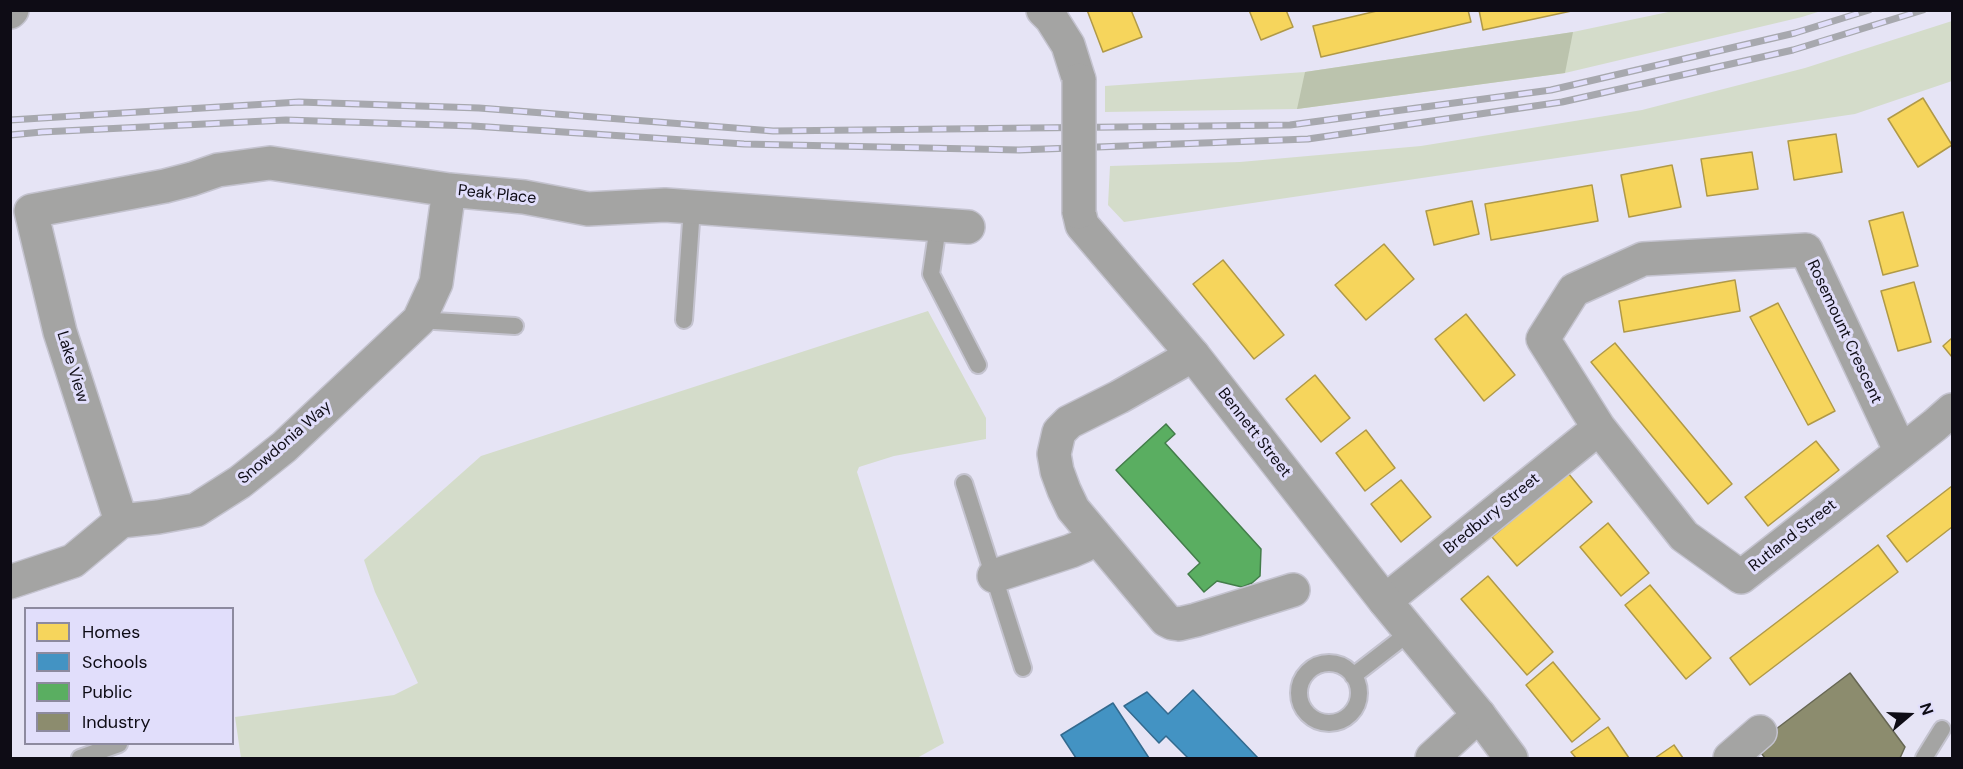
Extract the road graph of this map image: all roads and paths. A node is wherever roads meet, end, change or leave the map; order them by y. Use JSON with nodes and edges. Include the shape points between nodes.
{"nodes":[{"id":1,"x":1043,"y":10,"type":"edge"},
{"id":2,"x":449,"y":190,"type":"junction"},
{"id":3,"x":692,"y":208,"type":"junction"},
{"id":4,"x":31,"y":211,"type":"joint"},
{"id":5,"x":953,"y":226,"type":"joint"},
{"id":6,"x":419,"y":320,"type":"junction"},
{"id":7,"x":684,"y":320,"type":"dead end"},
{"id":8,"x":515,"y":326,"type":"dead end"},
{"id":9,"x":1193,"y":356,"type":"junction"},
{"id":10,"x":978,"y":365,"type":"dead end"},
{"id":11,"x":1953,"y":410,"type":"edge"},
{"id":12,"x":1599,"y":428,"type":"junction"},
{"id":13,"x":1901,"y":452,"type":"junction"},
{"id":14,"x":964,"y":483,"type":"dead end"},
{"id":15,"x":120,"y":521,"type":"junction"},
{"id":16,"x":1094,"y":534,"type":"junction"},
{"id":17,"x":994,"y":576,"type":"junction"},
{"id":18,"x":10,"y":582,"type":"edge"},
{"id":19,"x":1293,"y":590,"type":"dead end"},
{"id":20,"x":1385,"y":600,"type":"junction"},
{"id":21,"x":1410,"y":632,"type":"junction"},
{"id":22,"x":1023,"y":668,"type":"dead end"},
{"id":23,"x":1353,"y":676,"type":"dead end"},
{"id":24,"x":1479,"y":715,"type":"junction"},
{"id":25,"x":1942,"y":729,"type":"dead end"},
{"id":26,"x":1760,"y":732,"type":"dead end"},
{"id":27,"x":116,"y":745,"type":"edge"},
{"id":28,"x":80,"y":759,"type":"edge"},
{"id":29,"x":1432,"y":759,"type":"edge"},
{"id":30,"x":1511,"y":759,"type":"edge"},
{"id":31,"x":1730,"y":759,"type":"edge"},
{"id":32,"x":1924,"y":759,"type":"edge"}],
"edges":[{"from":1,"to":9,"type":"street","name":"Bennett Street","bridge":true,"via":[[1068,45],[1079,80],[1082,225]]},
{"from":2,"to":3,"type":"street","name":"Peak Place","via":[[524,197],[588,209],[665,205]]},
{"from":2,"to":4,"type":"street","name":"Peak Place","via":[[270,163],[218,170],[165,186]]},
{"from":2,"to":6,"type":"street","name":"Snowdonia Way","via":[[436,283]]},
{"from":3,"to":5,"type":"street","name":"Peak Place"},
{"from":3,"to":7,"type":"lane"},
{"from":4,"to":15,"type":"street","name":"Lake View","via":[[60,332]]},
{"from":5,"to":10,"type":"lane","via":[[931,274]]},
{"from":6,"to":8,"type":"lane"},
{"from":6,"to":15,"type":"street","name":"Snowdonia Way","via":[[284,447],[240,482],[196,510]]},
{"from":9,"to":16,"type":"street","via":[[1069,422],[1059,432],[1054,454],[1057,471],[1073,509]]},
{"from":9,"to":20,"type":"street","name":"Bennett Street"},
{"from":11,"to":13,"type":"street","name":"Rutland Street"},
{"from":12,"to":13,"type":"street","name":"Rutland Street","via":[[1684,537],[1741,577]]},
{"from":12,"to":13,"type":"street","name":"Rosemount Crescent","via":[[1543,339],[1574,290],[1643,259],[1806,250]]},
{"from":12,"to":20,"type":"street","name":"Bredbury Street"},
{"from":14,"to":17,"type":"lane"},
{"from":15,"to":18,"type":"street","via":[[74,561]]},
{"from":16,"to":17,"type":"street","via":[[1071,551]]},
{"from":16,"to":19,"type":"street","via":[[1172,623],[1196,620]]},
{"from":17,"to":22,"type":"lane"},
{"from":20,"to":21,"type":"street","name":"Bennett Street"},
{"from":21,"to":23,"type":"lane"},
{"from":21,"to":24,"type":"street","name":"Bennett Street"},
{"from":24,"to":29,"type":"street"},
{"from":24,"to":30,"type":"street","name":"Bennett Street"},
{"from":25,"to":32,"type":"lane"},
{"from":26,"to":31,"type":"street"},
{"from":27,"to":28,"type":"lane"}]}
